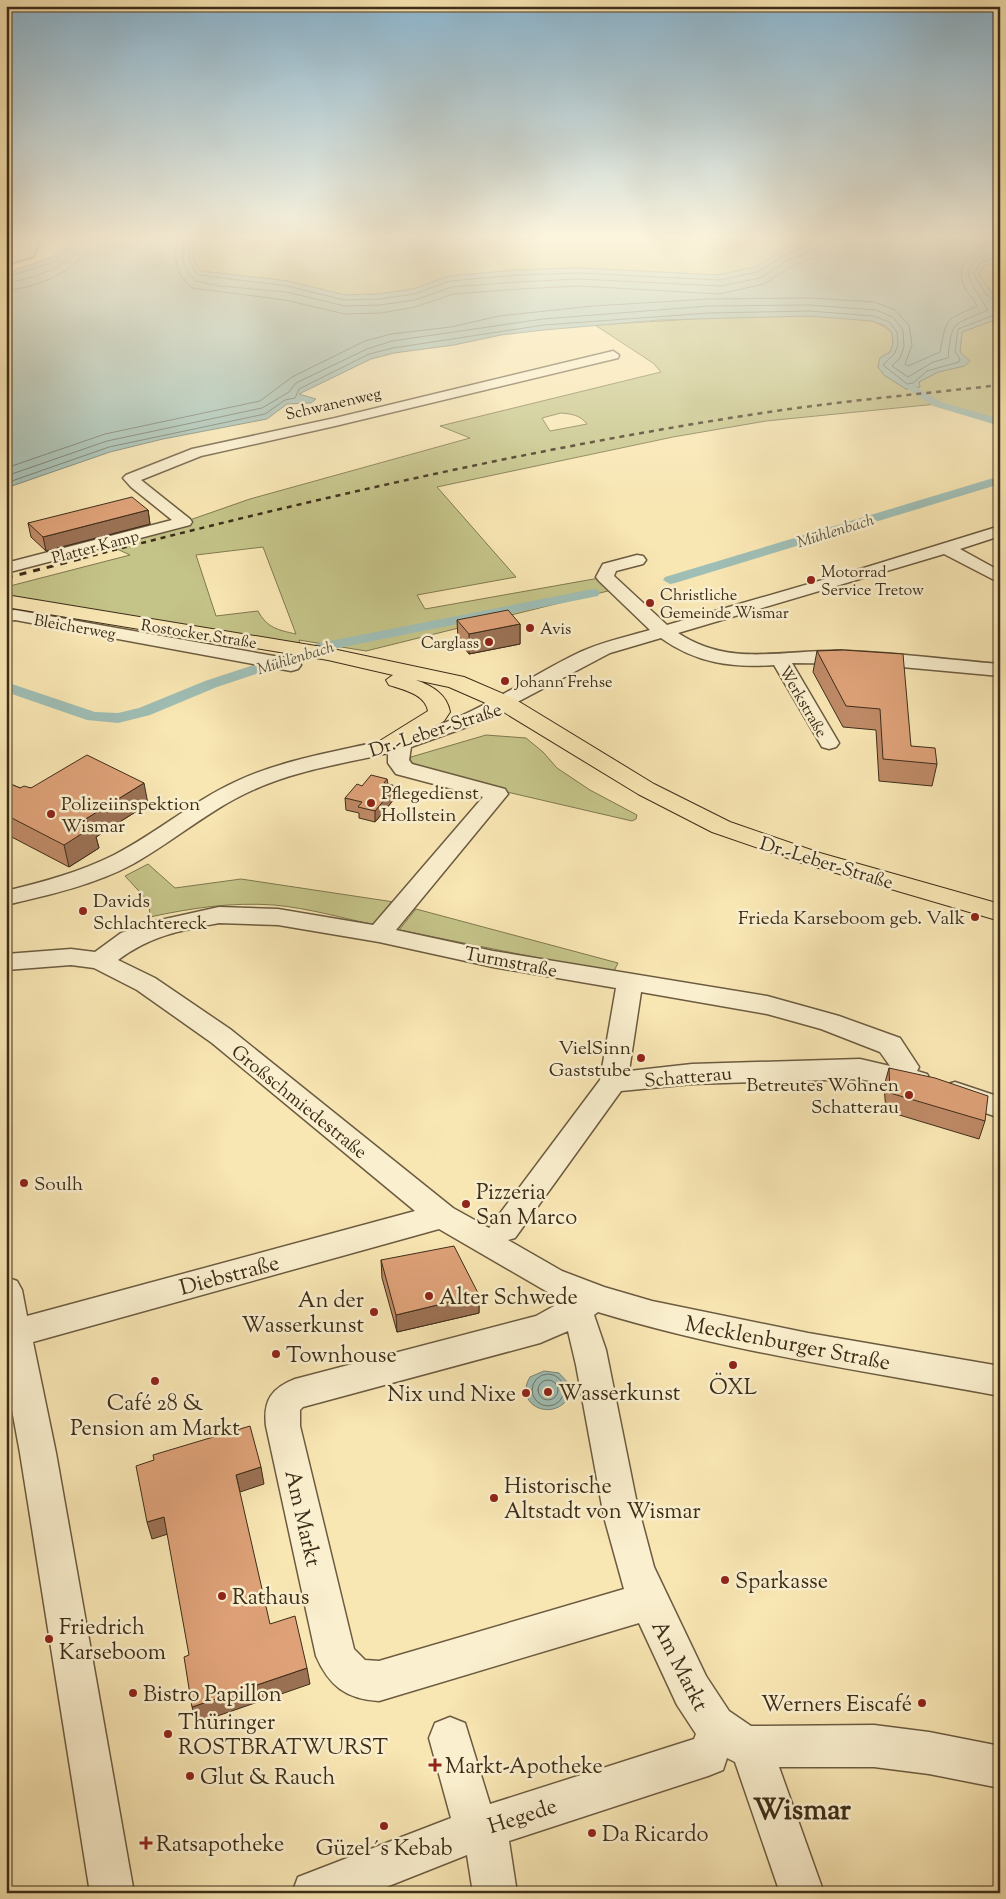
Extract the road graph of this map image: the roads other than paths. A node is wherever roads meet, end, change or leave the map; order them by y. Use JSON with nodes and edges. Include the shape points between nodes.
{"nodes":[{"id":1,"x":613,"y":355,"type":"dead end"},
{"id":2,"x":184,"y":522,"type":"joint"},
{"id":3,"x":1000,"y":530,"type":"edge"},
{"id":4,"x":946,"y":548,"type":"junction"},
{"id":5,"x":637,"y":560,"type":"dead end"},
{"id":6,"x":6,"y":568,"type":"edge"},
{"id":7,"x":1000,"y":578,"type":"edge"},
{"id":8,"x":6,"y":601,"type":"edge"},
{"id":9,"x":6,"y":616,"type":"edge"},
{"id":10,"x":664,"y":631,"type":"junction"},
{"id":11,"x":328,"y":654,"type":"junction"},
{"id":12,"x":780,"y":659,"type":"junction"},
{"id":13,"x":291,"y":665,"type":"dead end"},
{"id":14,"x":1000,"y":670,"type":"edge"},
{"id":15,"x":505,"y":703,"type":"junction"},
{"id":16,"x":829,"y":743,"type":"dead end"},
{"id":17,"x":394,"y":745,"type":"junction"},
{"id":18,"x":9,"y":896,"type":"edge"},
{"id":19,"x":1000,"y":913,"type":"edge"},
{"id":20,"x":379,"y":934,"type":"junction"},
{"id":21,"x":100,"y":961,"type":"junction"},
{"id":22,"x":6,"y":962,"type":"edge"},
{"id":23,"x":630,"y":983,"type":"junction"},
{"id":24,"x":900,"y":1077,"type":"junction"},
{"id":25,"x":613,"y":1082,"type":"junction"},
{"id":26,"x":1000,"y":1108,"type":"edge"},
{"id":27,"x":442,"y":1216,"type":"junction"},
{"id":28,"x":504,"y":1229,"type":"dead end"},
{"id":29,"x":6,"y":1290,"type":"edge"},
{"id":30,"x":576,"y":1295,"type":"junction"},
{"id":31,"x":540,"y":1329,"type":"junction"},
{"id":32,"x":21,"y":1332,"type":"edge"},
{"id":33,"x":590,"y":1355,"type":"junction"},
{"id":34,"x":1000,"y":1381,"type":"edge"},
{"id":35,"x":648,"y":1601,"type":"junction"},
{"id":36,"x":450,"y":1738,"type":"dead end"},
{"id":37,"x":738,"y":1740,"type":"junction"},
{"id":38,"x":1000,"y":1767,"type":"edge"},
{"id":39,"x":481,"y":1828,"type":"junction"},
{"id":40,"x":112,"y":1893,"type":"edge"},
{"id":41,"x":314,"y":1893,"type":"edge"},
{"id":42,"x":495,"y":1893,"type":"edge"},
{"id":43,"x":802,"y":1893,"type":"edge"}],
"edges":[{"from":1,"to":2,"type":"street","name":"Schwanenweg","via":[[197,452],[131,478]]},
{"from":2,"to":6,"type":"street","name":"Platter Kamp"},
{"from":3,"to":4,"type":"street"},
{"from":4,"to":7,"type":"street"},
{"from":4,"to":10,"type":"street"},
{"from":5,"to":10,"type":"street","via":[[609,568],[605,577],[652,624]]},
{"from":8,"to":11,"type":"main road","name":"Rostocker Straße"},
{"from":9,"to":13,"type":"street","name":"Bleicherweg"},
{"from":10,"to":12,"type":"street","via":[[700,652],[724,659]]},
{"from":10,"to":15,"type":"street","via":[[572,662]]},
{"from":11,"to":15,"type":"main road","name":"Rostocker Straße","via":[[456,682]]},
{"from":11,"to":17,"type":"main road","via":[[419,688],[436,701],[439,707],[436,716]]},
{"from":12,"to":14,"type":"street","via":[[824,656]]},
{"from":12,"to":16,"type":"street","name":"Werkstraße"},
{"from":15,"to":17,"type":"street","name":"Dr.-Leber-Straße","via":[[452,726]]},
{"from":15,"to":19,"type":"main road","name":"Dr.-Leber-Straße","via":[[646,789],[721,827],[829,864]]},
{"from":17,"to":18,"type":"street","name":"Dr.-Leber-Straße","via":[[309,764],[248,783],[211,802],[137,852],[94,874]]},
{"from":17,"to":20,"type":"street","via":[[400,767],[404,770],[497,794]]},
{"from":20,"to":21,"type":"street","name":"Turmstraße","via":[[278,917],[219,915],[165,926],[130,939]]},
{"from":20,"to":23,"type":"street","name":"Turmstraße","via":[[492,959]]},
{"from":21,"to":22,"type":"street","name":"Großschmiedestraße","via":[[71,957]]},
{"from":21,"to":27,"type":"street","name":"Großschmiedestraße","via":[[146,984],[220,1036]]},
{"from":23,"to":24,"type":"street","name":"Turmstraße","via":[[766,1005],[830,1022],[890,1045],[905,1067]]},
{"from":23,"to":25,"type":"street"},
{"from":24,"to":25,"type":"street","name":"Schatterau","via":[[860,1070],[760,1071]]},
{"from":24,"to":26,"type":"street","name":"Schatterau","via":[[935,1084]]},
{"from":25,"to":28,"type":"street"},
{"from":27,"to":30,"type":"street","name":"Großschmiedestraße"},
{"from":27,"to":32,"type":"street","name":"Diebstraße"},
{"from":29,"to":32,"type":"street"},
{"from":30,"to":31,"type":"street","via":[[557,1323]]},
{"from":30,"to":33,"type":"street","name":"Am Markt"},
{"from":30,"to":34,"type":"street","name":"Mecklenburger Straße","via":[[652,1315],[792,1344]]},
{"from":31,"to":33,"type":"street","via":[[552,1328],[574,1335],[583,1342]]},
{"from":31,"to":35,"type":"street","name":"Am Markt","via":[[286,1399],[282,1410],[283,1426],[336,1656],[351,1675],[379,1681]]},
{"from":32,"to":40,"type":"street"},
{"from":33,"to":35,"type":"street","name":"Am Markt","via":[[631,1555]]},
{"from":35,"to":37,"type":"street","name":"Am Markt","via":[[700,1710]]},
{"from":36,"to":39,"type":"street"},
{"from":37,"to":38,"type":"street","via":[[874,1746]]},
{"from":37,"to":39,"type":"street","name":"Hegede","via":[[708,1755]]},
{"from":37,"to":43,"type":"street"},
{"from":39,"to":41,"type":"street","name":"Hegede"},
{"from":39,"to":42,"type":"street"}]}
